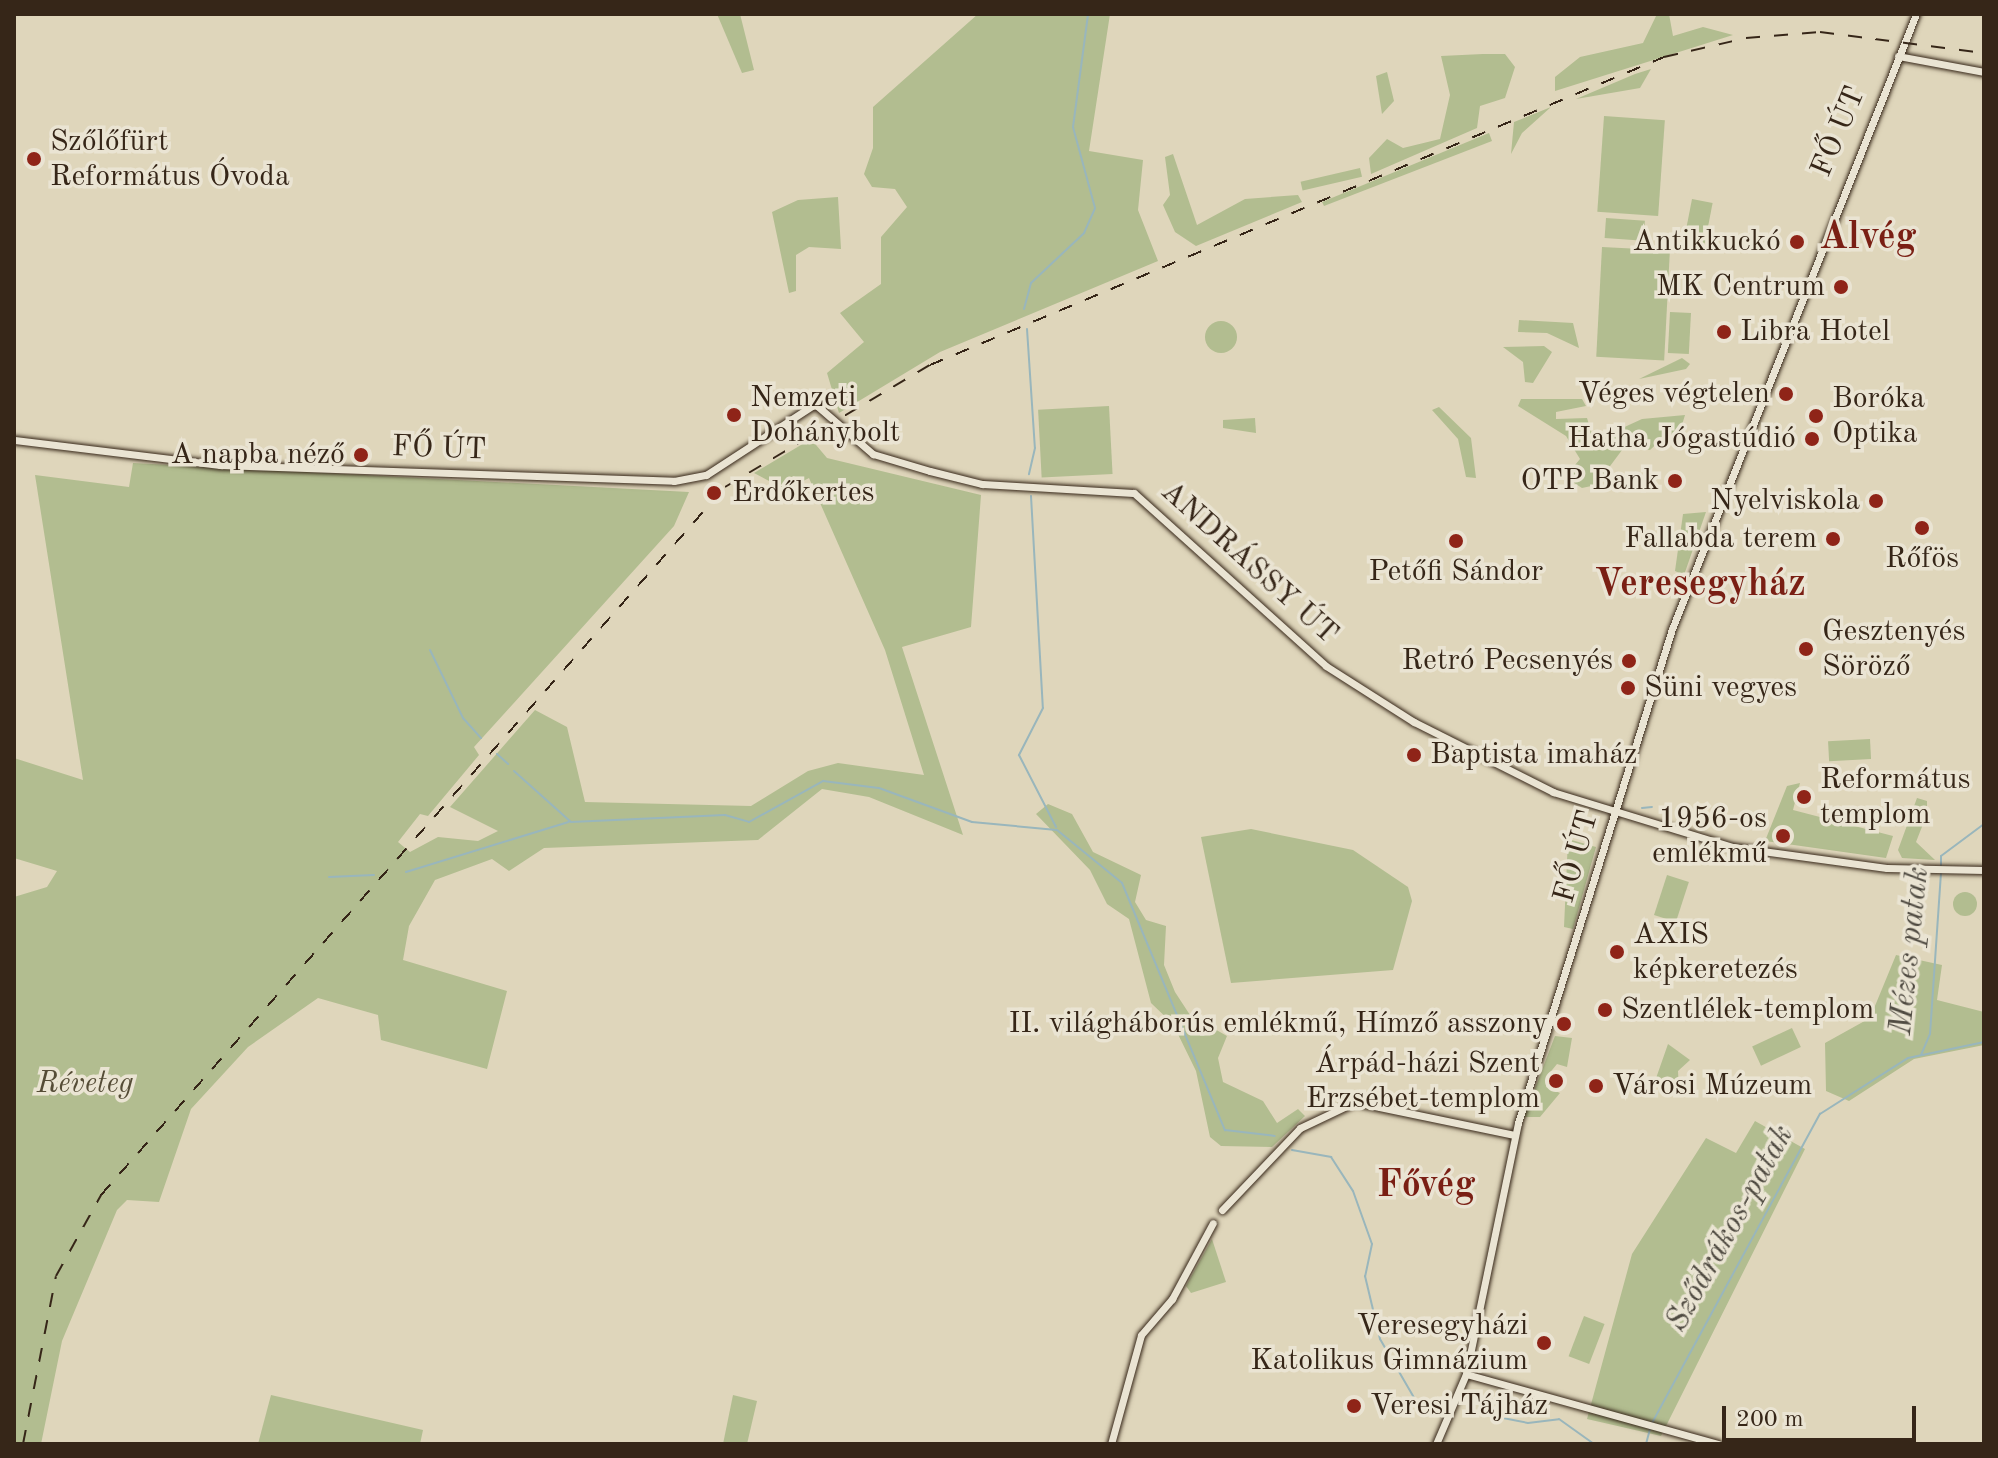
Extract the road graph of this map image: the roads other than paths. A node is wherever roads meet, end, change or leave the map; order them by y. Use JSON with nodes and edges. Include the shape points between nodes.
{"nodes":[{"id":1,"x":1916,"y":14,"type":"edge"},
{"id":2,"x":1898,"y":56,"type":"junction"},
{"id":3,"x":1984,"y":72,"type":"edge"},
{"id":4,"x":835,"y":419,"type":"joint"},
{"id":5,"x":14,"y":440,"type":"edge"},
{"id":6,"x":1614,"y":814,"type":"junction"},
{"id":7,"x":1984,"y":870,"type":"edge"},
{"id":8,"x":1515,"y":1135,"type":"junction"},
{"id":9,"x":1222,"y":1210,"type":"dead end"},
{"id":10,"x":1213,"y":1223,"type":"dead end"},
{"id":11,"x":1466,"y":1374,"type":"junction"},
{"id":12,"x":1111,"y":1444,"type":"edge"},
{"id":13,"x":1436,"y":1444,"type":"edge"},
{"id":14,"x":1718,"y":1444,"type":"edge"}],
"edges":[{"from":1,"to":2,"type":"main road","name":"FŐ ÚT"},
{"from":2,"to":3,"type":"main road"},
{"from":2,"to":6,"type":"main road","name":"FŐ ÚT","via":[[1672,629]]},
{"from":4,"to":5,"type":"main road","name":"FŐ ÚT","via":[[805,404],[706,475],[674,481],[220,465]]},
{"from":4,"to":6,"type":"main road","name":"ANDRÁSSY ÚT","via":[[873,454],[982,484],[1134,493],[1326,666],[1469,752]]},
{"from":6,"to":7,"type":"main road","name":"ANDRÁSSY ÚT","via":[[1733,847]]},
{"from":6,"to":8,"type":"main road","name":"FŐ ÚT"},
{"from":8,"to":9,"type":"main road","via":[[1355,1102],[1300,1128]]},
{"from":8,"to":11,"type":"main road","name":"FŐ ÚT"},
{"from":10,"to":12,"type":"main road","via":[[1172,1299],[1141,1335]]},
{"from":11,"to":13,"type":"main road","name":"FŐ ÚT"},
{"from":11,"to":14,"type":"main road"}]}
